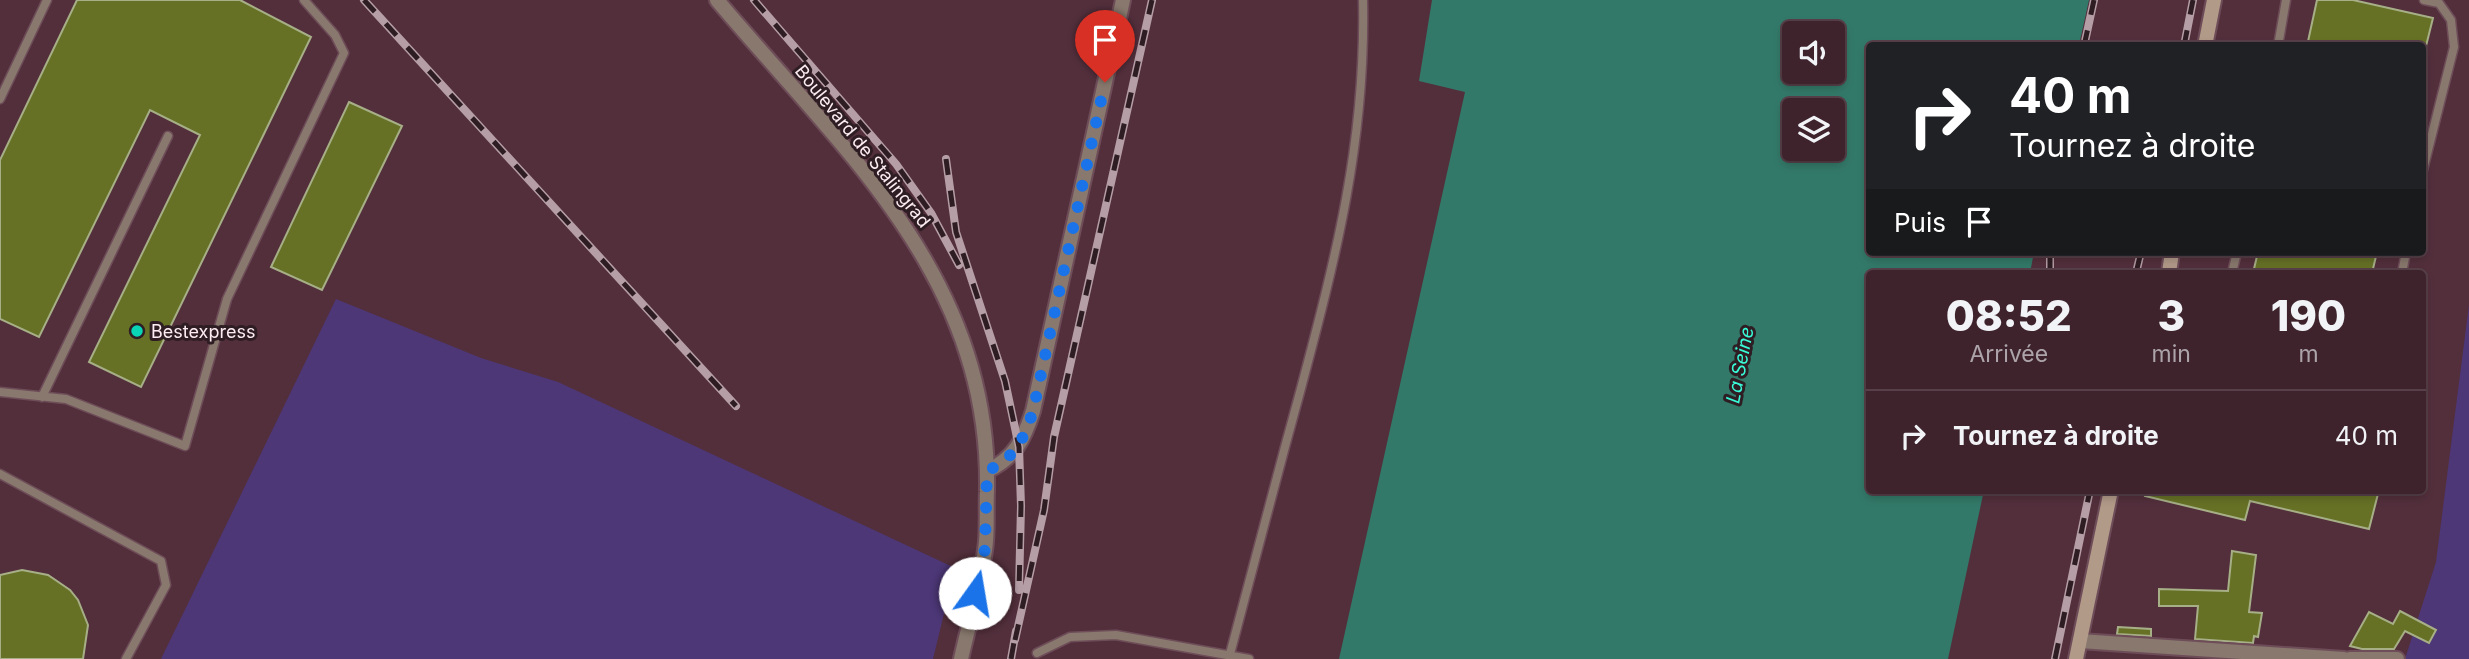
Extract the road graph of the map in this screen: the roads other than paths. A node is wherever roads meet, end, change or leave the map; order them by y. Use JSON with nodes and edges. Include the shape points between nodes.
{"nodes":[{"id":1,"x":47,"y":0,"type":"edge"},
{"id":2,"x":304,"y":0,"type":"edge"},
{"id":3,"x":717,"y":0,"type":"edge"},
{"id":4,"x":1123,"y":0,"type":"edge"},
{"id":5,"x":1363,"y":0,"type":"edge"},
{"id":6,"x":2214,"y":0,"type":"edge"},
{"id":7,"x":2286,"y":0,"type":"edge"},
{"id":8,"x":2424,"y":0,"type":"edge"},
{"id":9,"x":2206,"y":42,"type":"edge"},
{"id":10,"x":2279,"y":42,"type":"edge"},
{"id":11,"x":0,"y":99,"type":"edge"},
{"id":12,"x":168,"y":136,"type":"dead end"},
{"id":13,"x":2426,"y":158,"type":"edge"},
{"id":14,"x":0,"y":392,"type":"edge"},
{"id":15,"x":43,"y":397,"type":"junction"},
{"id":16,"x":987,"y":471,"type":"junction"},
{"id":17,"x":0,"y":474,"type":"edge"},
{"id":18,"x":2110,"y":494,"type":"edge"},
{"id":19,"x":2080,"y":641,"type":"junction"},
{"id":20,"x":1037,"y":653,"type":"dead end"},
{"id":21,"x":1230,"y":654,"type":"junction"},
{"id":22,"x":126,"y":659,"type":"edge"},
{"id":23,"x":961,"y":659,"type":"edge"},
{"id":24,"x":1250,"y":659,"type":"edge"},
{"id":25,"x":2076,"y":659,"type":"edge"},
{"id":26,"x":2344,"y":659,"type":"edge"},
{"id":27,"x":2350,"y":659,"type":"edge"},
{"id":28,"x":2398,"y":659,"type":"edge"}],
"edges":[{"from":1,"to":11,"type":"lane"},
{"from":2,"to":15,"type":"lane","via":[[335,35],[344,53],[227,299],[185,446],[66,399]]},
{"from":3,"to":16,"type":"street","name":"Boulevard de Stalingrad","via":[[879,190],[922,250],[970,362]]},
{"from":4,"to":16,"type":"street","via":[[1033,411],[1019,447]]},
{"from":5,"to":21,"type":"lane","via":[[1365,65],[1352,182]]},
{"from":6,"to":9,"type":"main road"},
{"from":7,"to":10,"type":"lane"},
{"from":8,"to":13,"type":"lane","via":[[2439,3],[2451,20],[2454,47]]},
{"from":12,"to":15,"type":"lane"},
{"from":14,"to":15,"type":"lane"},
{"from":16,"to":23,"type":"street","name":"Boulevard de Stalingrad","via":[[985,549]]},
{"from":17,"to":22,"type":"lane","via":[[160,561],[166,585]]},
{"from":18,"to":19,"type":"main road"},
{"from":19,"to":25,"type":"main road"},
{"from":19,"to":26,"type":"street"},
{"from":20,"to":21,"type":"lane","via":[[1070,637],[1116,635]]},
{"from":21,"to":24,"type":"lane"},
{"from":27,"to":28,"type":"street"}]}
